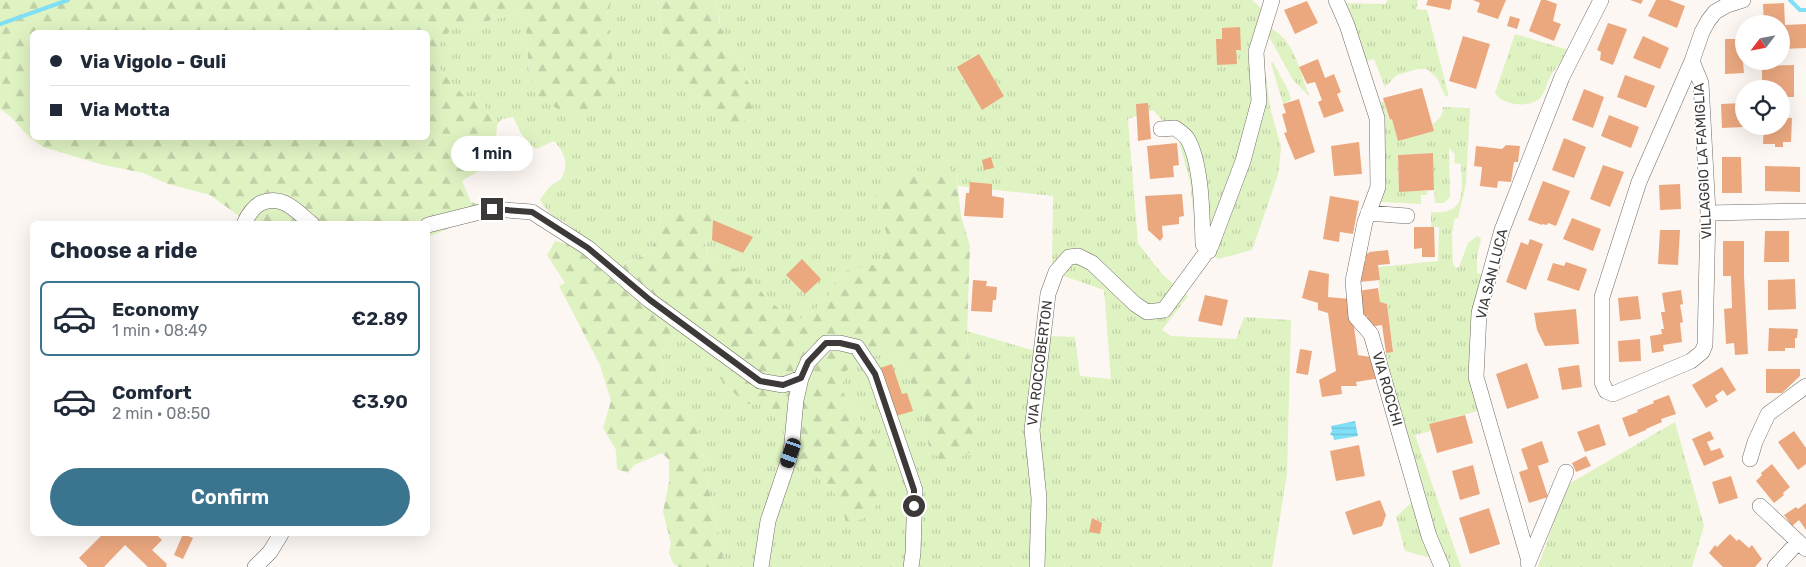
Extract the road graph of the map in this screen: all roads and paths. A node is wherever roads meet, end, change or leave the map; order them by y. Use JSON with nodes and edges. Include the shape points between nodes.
{"nodes":[{"id":1,"x":1272,"y":0,"type":"edge"},
{"id":2,"x":1336,"y":0,"type":"edge"},
{"id":3,"x":1601,"y":0,"type":"edge"},
{"id":4,"x":1743,"y":0,"type":"edge"},
{"id":5,"x":1692,"y":61,"type":"junction"},
{"id":6,"x":1161,"y":129,"type":"dead end"},
{"id":7,"x":1806,"y":211,"type":"edge"},
{"id":8,"x":1368,"y":213,"type":"junction"},
{"id":9,"x":1708,"y":213,"type":"junction"},
{"id":10,"x":1407,"y":216,"type":"dead end"},
{"id":11,"x":246,"y":221,"type":"edge"},
{"id":12,"x":308,"y":221,"type":"edge"},
{"id":13,"x":430,"y":224,"type":"edge"},
{"id":14,"x":1209,"y":251,"type":"junction"},
{"id":15,"x":801,"y":378,"type":"junction"},
{"id":16,"x":1806,"y":386,"type":"edge"},
{"id":17,"x":1750,"y":459,"type":"dead end"},
{"id":18,"x":1566,"y":472,"type":"dead end"},
{"id":19,"x":1760,"y":506,"type":"dead end"},
{"id":20,"x":280,"y":536,"type":"edge"},
{"id":21,"x":1802,"y":546,"type":"edge"},
{"id":22,"x":1528,"y":564,"type":"edge"},
{"id":23,"x":255,"y":567,"type":"edge"},
{"id":24,"x":761,"y":567,"type":"edge"},
{"id":25,"x":910,"y":567,"type":"edge"},
{"id":26,"x":1037,"y":567,"type":"edge"},
{"id":27,"x":1442,"y":567,"type":"edge"},
{"id":28,"x":1775,"y":567,"type":"edge"}],
"edges":[{"from":1,"to":14,"type":"street","name":"VIA ROCCOBERTON","via":[[1256,52],[1259,101],[1243,161]]},
{"from":2,"to":8,"type":"street","name":"VIA ROCCHI","via":[[1378,118],[1378,186]]},
{"from":3,"to":22,"type":"street","name":"VIA SAN LUCA","via":[[1562,78],[1505,221],[1479,313],[1476,377]]},
{"from":4,"to":5,"type":"street","via":[[1715,12],[1708,20]]},
{"from":5,"to":9,"type":"street","name":"VILLAGGIO LA FAMIGLIA","via":[[1701,83]]},
{"from":5,"to":9,"type":"street","name":"VILLAGGIO LA FAMIGLIA","via":[[1639,182],[1602,297],[1602,382],[1606,391],[1614,394],[1691,361],[1702,352],[1705,345]]},
{"from":6,"to":14,"type":"street","via":[[1175,128],[1186,136],[1193,151],[1199,182],[1203,244]]},
{"from":7,"to":9,"type":"street"},
{"from":8,"to":10,"type":"street"},
{"from":8,"to":27,"type":"street","name":"VIA ROCCHI","via":[[1354,281],[1356,317],[1371,334],[1429,536]]},
{"from":11,"to":12,"type":"street","via":[[255,206],[278,199]]},
{"from":13,"to":15,"type":"street","via":[[492,209],[532,212],[588,248],[650,300],[760,381],[783,385]]},
{"from":14,"to":26,"type":"street","name":"VIA ROCCOBERTON","via":[[1164,310],[1147,312],[1092,262],[1078,256],[1069,256],[1056,272],[1048,294],[1032,430],[1039,498]]},
{"from":15,"to":24,"type":"street","via":[[791,453],[768,521]]},
{"from":15,"to":25,"type":"street","via":[[808,362],[826,343],[857,347],[875,374],[914,490]]},
{"from":16,"to":17,"type":"street","via":[[1768,414]]},
{"from":18,"to":22,"type":"street"},
{"from":19,"to":21,"type":"street"},
{"from":20,"to":23,"type":"street"},
{"from":21,"to":28,"type":"street"}]}
